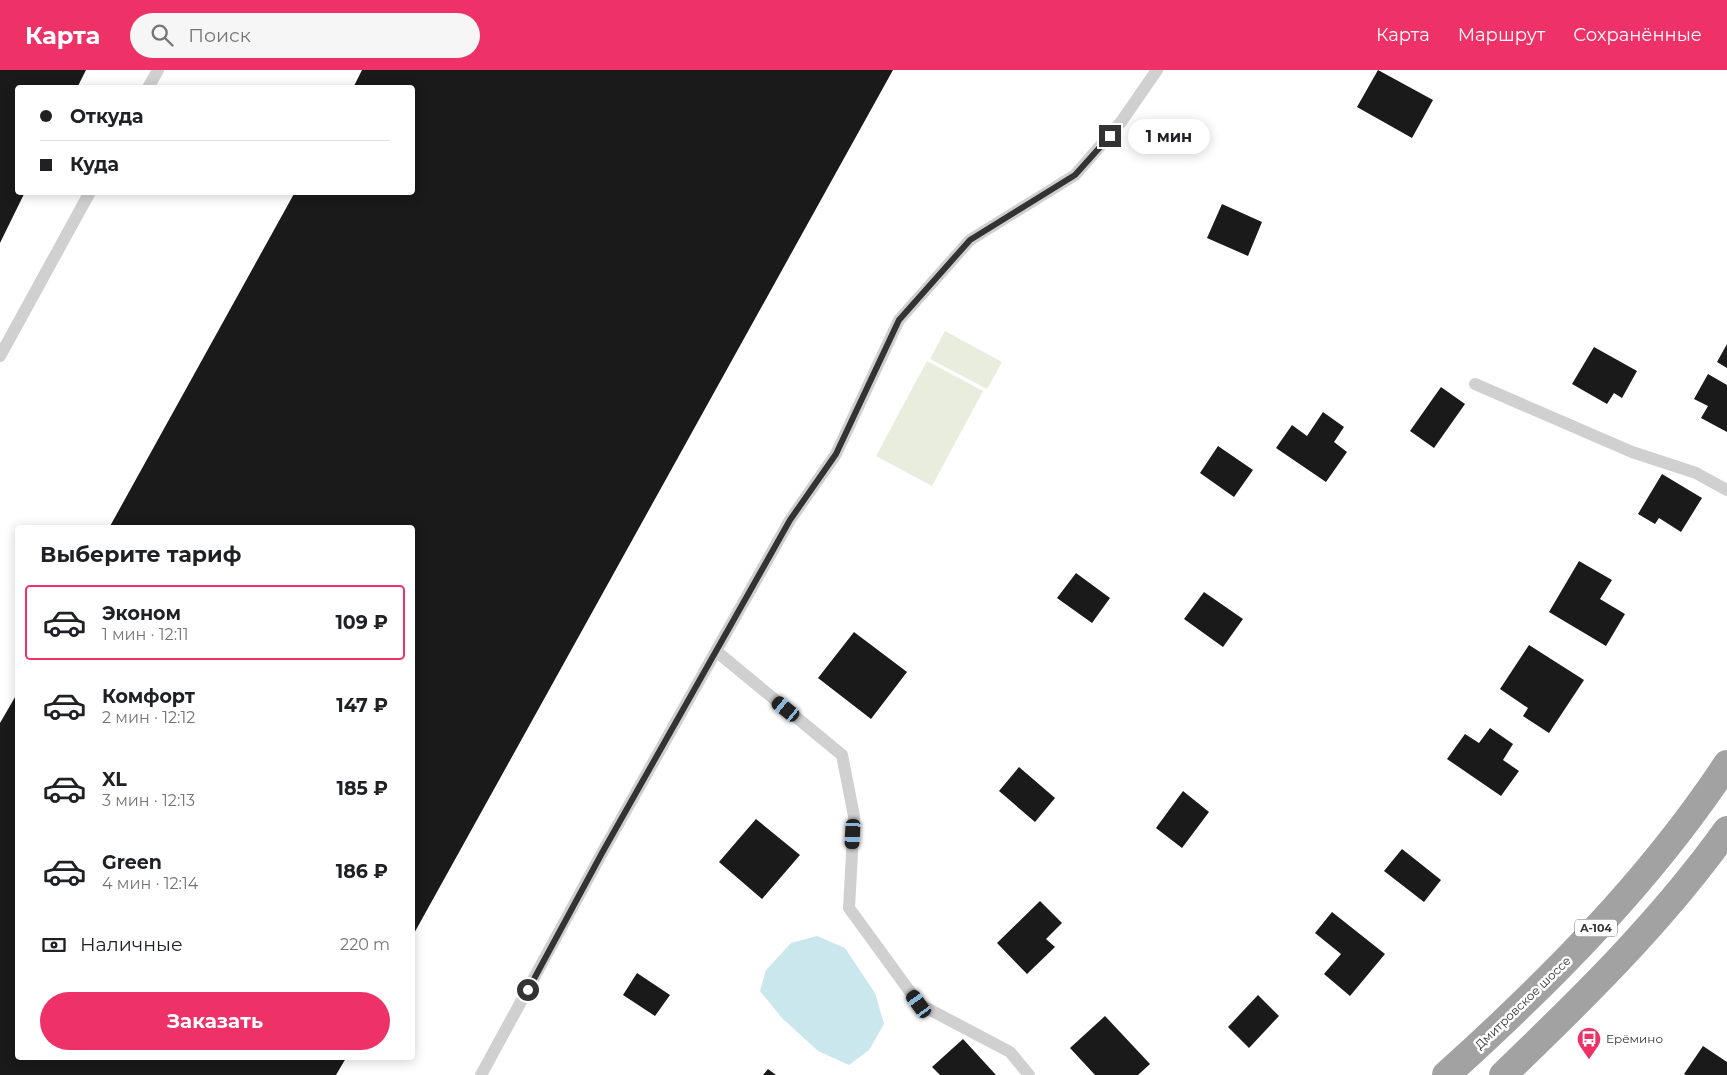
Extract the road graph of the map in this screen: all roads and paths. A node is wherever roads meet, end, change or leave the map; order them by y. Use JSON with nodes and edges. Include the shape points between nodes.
{"nodes":[{"id":1,"x":158,"y":70,"type":"edge"},
{"id":2,"x":1157,"y":70,"type":"edge"},
{"id":3,"x":150,"y":85,"type":"edge"},
{"id":4,"x":88,"y":195,"type":"edge"},
{"id":5,"x":0,"y":356,"type":"edge"},
{"id":6,"x":1476,"y":384,"type":"dead end"},
{"id":7,"x":1727,"y":490,"type":"edge"},
{"id":8,"x":716,"y":651,"type":"junction"},
{"id":9,"x":1727,"y":764,"type":"edge"},
{"id":10,"x":1727,"y":830,"type":"edge"},
{"id":11,"x":481,"y":1075,"type":"edge"},
{"id":12,"x":1029,"y":1075,"type":"edge"},
{"id":13,"x":1446,"y":1075,"type":"edge"},
{"id":14,"x":1503,"y":1075,"type":"edge"}],
"edges":[{"from":1,"to":3,"type":"lane"},
{"from":2,"to":8,"type":"lane","via":[[1121,122],[1075,175],[970,240],[899,320],[836,454],[790,520]]},
{"from":4,"to":5,"type":"lane"},
{"from":6,"to":7,"type":"lane","via":[[1632,452],[1696,473]]},
{"from":8,"to":11,"type":"lane"},
{"from":8,"to":12,"type":"lane","via":[[842,755],[854,816],[849,908],[919,1004],[1010,1052]]},
{"from":9,"to":13,"type":"highway","name":"Дмитровское шоссе","number":"А-104","via":[[1700,805],[1572,956]]},
{"from":10,"to":14,"type":"highway","number":"А-104","via":[[1661,914],[1589,992]]}]}
